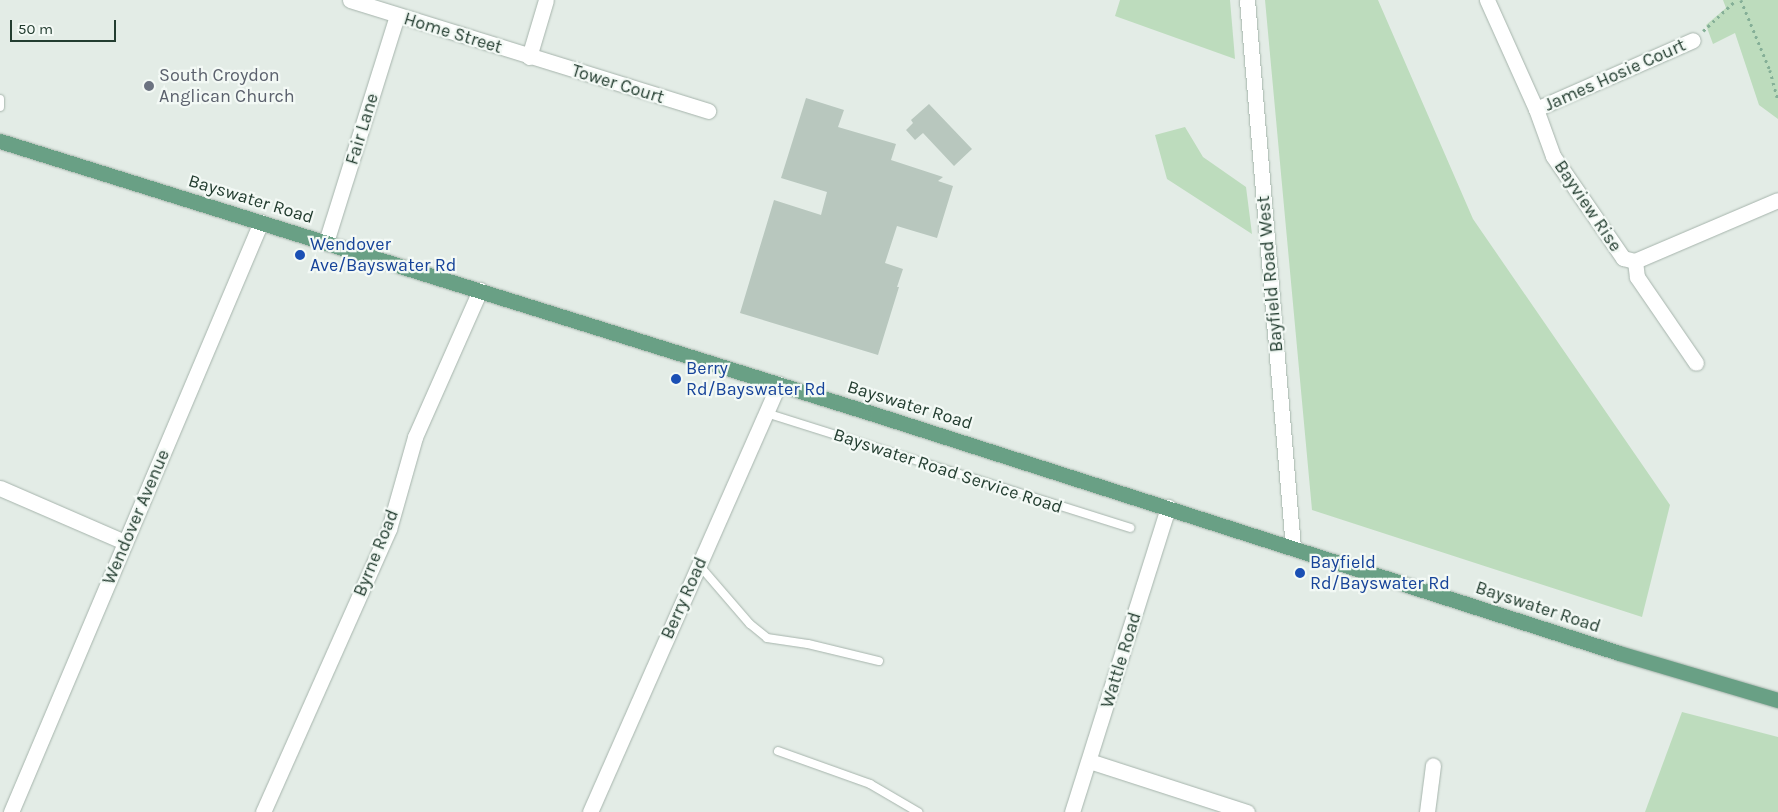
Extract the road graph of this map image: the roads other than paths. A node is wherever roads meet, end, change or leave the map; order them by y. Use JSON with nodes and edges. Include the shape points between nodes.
{"nodes":[{"id":1,"x":350,"y":0,"type":"edge"},
{"id":2,"x":546,"y":0,"type":"edge"},
{"id":3,"x":1247,"y":0,"type":"edge"},
{"id":4,"x":1487,"y":0,"type":"edge"},
{"id":5,"x":397,"y":16,"type":"junction"},
{"id":6,"x":1693,"y":40,"type":"road end"},
{"id":7,"x":529,"y":57,"type":"junction"},
{"id":8,"x":0,"y":98,"type":"edge"},
{"id":9,"x":0,"y":107,"type":"edge"},
{"id":10,"x":1536,"y":109,"type":"junction"},
{"id":11,"x":708,"y":111,"type":"dead end"},
{"id":12,"x":0,"y":142,"type":"edge"},
{"id":13,"x":1778,"y":200,"type":"edge"},
{"id":14,"x":261,"y":222,"type":"junction"},
{"id":15,"x":326,"y":242,"type":"junction"},
{"id":16,"x":1635,"y":260,"type":"junction"},
{"id":17,"x":480,"y":290,"type":"junction"},
{"id":18,"x":1696,"y":363,"type":"dead end"},
{"id":19,"x":779,"y":384,"type":"junction"},
{"id":20,"x":766,"y":413,"type":"junction"},
{"id":21,"x":0,"y":488,"type":"edge"},
{"id":22,"x":1168,"y":507,"type":"junction"},
{"id":23,"x":1130,"y":528,"type":"dead end"},
{"id":24,"x":125,"y":542,"type":"junction"},
{"id":25,"x":1292,"y":548,"type":"junction"},
{"id":26,"x":699,"y":565,"type":"junction"},
{"id":27,"x":879,"y":661,"type":"dead end"},
{"id":28,"x":1778,"y":700,"type":"edge"},
{"id":29,"x":778,"y":751,"type":"dead end"},
{"id":30,"x":1090,"y":761,"type":"junction"},
{"id":31,"x":1433,"y":764,"type":"dead end"},
{"id":32,"x":12,"y":812,"type":"edge"},
{"id":33,"x":263,"y":812,"type":"edge"},
{"id":34,"x":590,"y":812,"type":"edge"},
{"id":35,"x":918,"y":812,"type":"edge"},
{"id":36,"x":1072,"y":812,"type":"edge"},
{"id":37,"x":1247,"y":812,"type":"edge"},
{"id":38,"x":1427,"y":812,"type":"edge"}],
"edges":[{"from":1,"to":5,"type":"street","name":"Home Street"},
{"from":2,"to":7,"type":"street"},
{"from":3,"to":25,"type":"street","name":"Bayfield Road West"},
{"from":4,"to":10,"type":"street","name":"Bayview Rise"},
{"from":5,"to":7,"type":"street","name":"Home Street"},
{"from":5,"to":15,"type":"street","name":"Fair Lane"},
{"from":6,"to":10,"type":"street","name":"James Hosie Court"},
{"from":7,"to":11,"type":"street","name":"Tower Court"},
{"from":8,"to":9,"type":"lane"},
{"from":10,"to":16,"type":"street","name":"Bayview Rise","via":[[1553,156],[1623,258]]},
{"from":12,"to":14,"type":"main road","name":"Bayswater Road"},
{"from":13,"to":16,"type":"street","name":"Bayview Rise"},
{"from":14,"to":15,"type":"main road","name":"Bayswater Road"},
{"from":14,"to":24,"type":"street","name":"Wendover Avenue"},
{"from":15,"to":17,"type":"main road","name":"Bayswater Road"},
{"from":16,"to":18,"type":"street","via":[[1637,277]]},
{"from":17,"to":19,"type":"main road","name":"Bayswater Road"},
{"from":17,"to":33,"type":"street","name":"Byrne Road","via":[[415,437],[389,529]]},
{"from":19,"to":20,"type":"street","name":"Berry Road"},
{"from":19,"to":22,"type":"main road","name":"Bayswater Road"},
{"from":20,"to":23,"type":"lane","name":"Bayswater Road Service Road"},
{"from":20,"to":26,"type":"street","name":"Berry Road"},
{"from":21,"to":24,"type":"street"},
{"from":22,"to":25,"type":"main road","name":"Bayswater Road"},
{"from":22,"to":30,"type":"street","name":"Wattle Road"},
{"from":24,"to":32,"type":"street","name":"Wendover Avenue"},
{"from":25,"to":28,"type":"main road","name":"Bayswater Road","via":[[1619,653]]},
{"from":26,"to":27,"type":"lane","via":[[750,624],[767,638]]},
{"from":26,"to":34,"type":"street","name":"Berry Road"},
{"from":29,"to":35,"type":"lane","via":[[864,782]]},
{"from":30,"to":36,"type":"street","name":"Wattle Road"},
{"from":30,"to":37,"type":"street"},
{"from":31,"to":38,"type":"street"}]}
